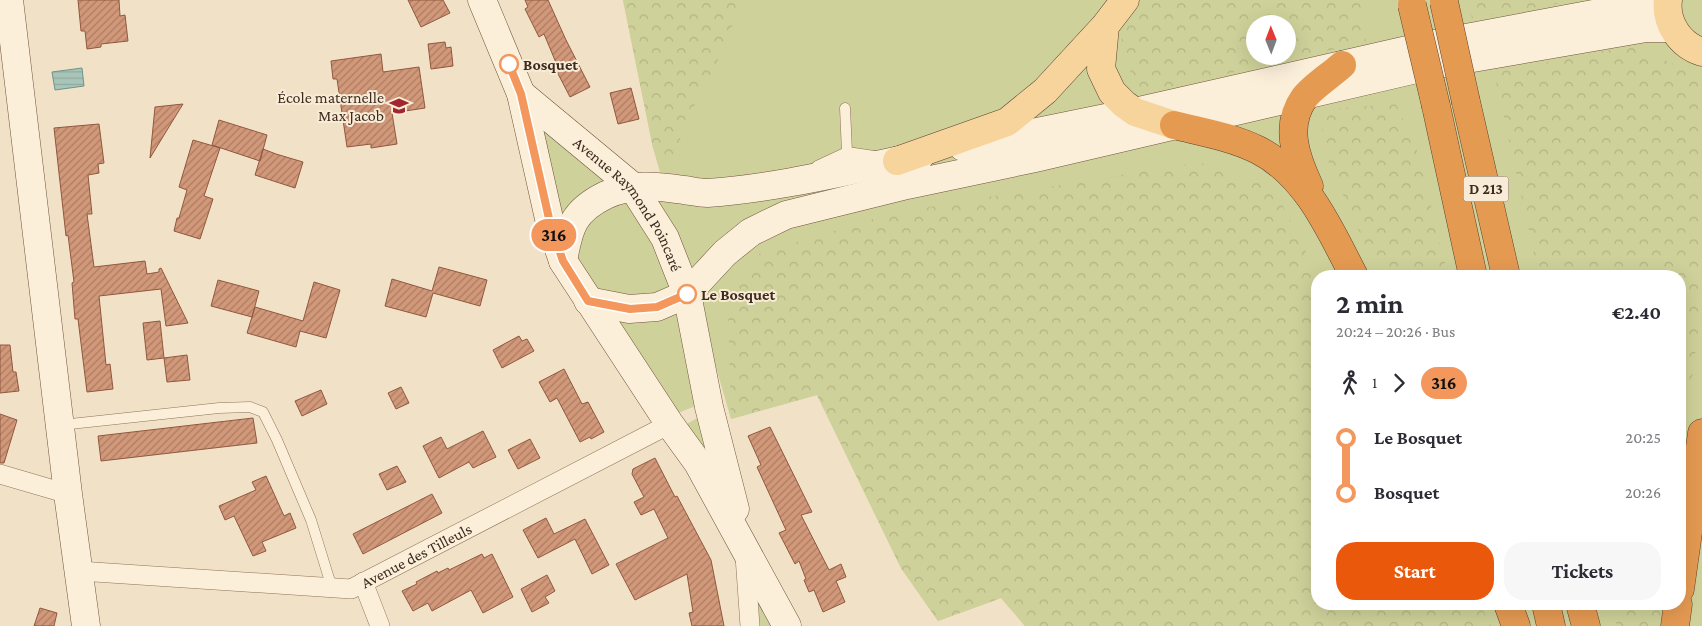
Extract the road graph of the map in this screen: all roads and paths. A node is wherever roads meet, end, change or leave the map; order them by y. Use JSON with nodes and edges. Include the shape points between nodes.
{"nodes":[{"id":1,"x":9,"y":0,"type":"edge"},
{"id":2,"x":482,"y":0,"type":"edge"},
{"id":3,"x":1126,"y":0,"type":"edge"},
{"id":4,"x":1654,"y":0,"type":"edge"},
{"id":5,"x":1668,"y":0,"type":"edge"},
{"id":6,"x":1443,"y":1,"type":"edge"},
{"id":7,"x":1411,"y":3,"type":"edge"},
{"id":8,"x":1105,"y":26,"type":"junction"},
{"id":9,"x":1673,"y":28,"type":"junction"},
{"id":10,"x":1702,"y":52,"type":"edge"},
{"id":11,"x":1342,"y":65,"type":"junction"},
{"id":12,"x":521,"y":94,"type":"junction"},
{"id":13,"x":1305,"y":96,"type":"junction"},
{"id":14,"x":845,"y":108,"type":"dead end"},
{"id":15,"x":1134,"y":112,"type":"junction"},
{"id":16,"x":1174,"y":125,"type":"junction"},
{"id":17,"x":847,"y":152,"type":"junction"},
{"id":18,"x":897,"y":161,"type":"junction"},
{"id":19,"x":632,"y":186,"type":"junction"},
{"id":20,"x":778,"y":186,"type":"junction"},
{"id":21,"x":1328,"y":225,"type":"junction"},
{"id":22,"x":563,"y":261,"type":"junction"},
{"id":23,"x":1351,"y":270,"type":"edge"},
{"id":24,"x":1472,"y":270,"type":"edge"},
{"id":25,"x":1505,"y":270,"type":"edge"},
{"id":26,"x":687,"y":294,"type":"junction"},
{"id":27,"x":588,"y":301,"type":"junction"},
{"id":28,"x":709,"y":407,"type":"junction"},
{"id":29,"x":669,"y":423,"type":"junction"},
{"id":30,"x":60,"y":426,"type":"junction"},
{"id":31,"x":1702,"y":433,"type":"edge"},
{"id":32,"x":0,"y":474,"type":"edge"},
{"id":33,"x":68,"y":494,"type":"junction"},
{"id":34,"x":744,"y":545,"type":"junction"},
{"id":35,"x":1686,"y":546,"type":"edge"},
{"id":36,"x":79,"y":571,"type":"junction"},
{"id":37,"x":363,"y":582,"type":"junction"},
{"id":38,"x":332,"y":588,"type":"junction"},
{"id":39,"x":1510,"y":610,"type":"edge"},
{"id":40,"x":1547,"y":610,"type":"edge"},
{"id":41,"x":1582,"y":610,"type":"edge"},
{"id":42,"x":1677,"y":610,"type":"edge"},
{"id":43,"x":86,"y":626,"type":"edge"},
{"id":44,"x":380,"y":626,"type":"edge"},
{"id":45,"x":750,"y":626,"type":"edge"},
{"id":46,"x":787,"y":626,"type":"edge"},
{"id":47,"x":1516,"y":626,"type":"edge"},
{"id":48,"x":1551,"y":626,"type":"edge"},
{"id":49,"x":1586,"y":626,"type":"edge"},
{"id":50,"x":1675,"y":626,"type":"edge"}],
"edges":[{"from":1,"to":30,"type":"main road"},
{"from":2,"to":12,"type":"main road","name":"Avenue Raymond Poincaré"},
{"from":3,"to":8,"type":"main road"},
{"from":4,"to":11,"type":"main road"},
{"from":5,"to":9,"type":"main road"},
{"from":6,"to":25,"type":"highway","number":"D 213","bridge":true},
{"from":7,"to":24,"type":"highway","number":"D 213","bridge":true},
{"from":8,"to":15,"type":"main road","via":[[1101,69],[1112,92]]},
{"from":8,"to":18,"type":"main road","via":[[1045,91],[1007,122]]},
{"from":9,"to":10,"type":"main road","via":[[1682,41]]},
{"from":9,"to":13,"type":"main road","via":[[1646,28],[1438,64]]},
{"from":11,"to":13,"type":"highway"},
{"from":11,"to":15,"type":"main road"},
{"from":12,"to":19,"type":"main road","name":"Avenue Raymond Poincaré"},
{"from":12,"to":22,"type":"main road","name":"Avenue Raymond Poincaré","via":[[550,223]]},
{"from":13,"to":16,"type":"main road"},
{"from":13,"to":21,"type":"highway","via":[[1292,124],[1293,140],[1298,162]]},
{"from":14,"to":17,"type":"lane"},
{"from":15,"to":16,"type":"main road"},
{"from":15,"to":18,"type":"main road"},
{"from":16,"to":21,"type":"highway","via":[[1258,150],[1287,168]]},
{"from":16,"to":26,"type":"main road","via":[[786,215],[751,232],[725,252]]},
{"from":17,"to":18,"type":"lane"},
{"from":17,"to":20,"type":"lane"},
{"from":18,"to":20,"type":"main road"},
{"from":19,"to":20,"type":"main road","via":[[704,193]]},
{"from":19,"to":22,"type":"main road","via":[[582,209],[568,232]]},
{"from":19,"to":26,"type":"main road","name":"Avenue Raymond Poincaré","via":[[665,238]]},
{"from":21,"to":23,"type":"highway"},
{"from":22,"to":27,"type":"main road","name":"Avenue Raymond Poincaré"},
{"from":26,"to":27,"type":"main road","via":[[657,307],[630,309]]},
{"from":26,"to":28,"type":"main road","name":"Avenue Raymond Poincaré"},
{"from":27,"to":29,"type":"main road","name":"Avenue Raymond Poincaré"},
{"from":28,"to":29,"type":"main road"},
{"from":28,"to":34,"type":"main road","name":"Avenue Raymond Poincaré"},
{"from":29,"to":34,"type":"main road","name":"Avenue Raymond Poincaré","via":[[698,463]]},
{"from":29,"to":37,"type":"street","name":"Avenue des Tilleuls"},
{"from":30,"to":33,"type":"main road"},
{"from":30,"to":38,"type":"lane","via":[[219,408],[250,407],[263,412],[311,520]]},
{"from":31,"to":35,"type":"highway"},
{"from":32,"to":33,"type":"street"},
{"from":33,"to":36,"type":"main road"},
{"from":34,"to":45,"type":"street"},
{"from":34,"to":46,"type":"main road","name":"Avenue Raymond Poincaré"},
{"from":36,"to":38,"type":"street","name":"Avenue des Tilleuls"},
{"from":36,"to":43,"type":"main road"},
{"from":37,"to":38,"type":"street","name":"Avenue des Tilleuls","via":[[351,589]]},
{"from":37,"to":44,"type":"street"},
{"from":39,"to":47,"type":"highway"},
{"from":40,"to":48,"type":"highway"},
{"from":41,"to":49,"type":"highway"},
{"from":42,"to":50,"type":"highway"}]}
